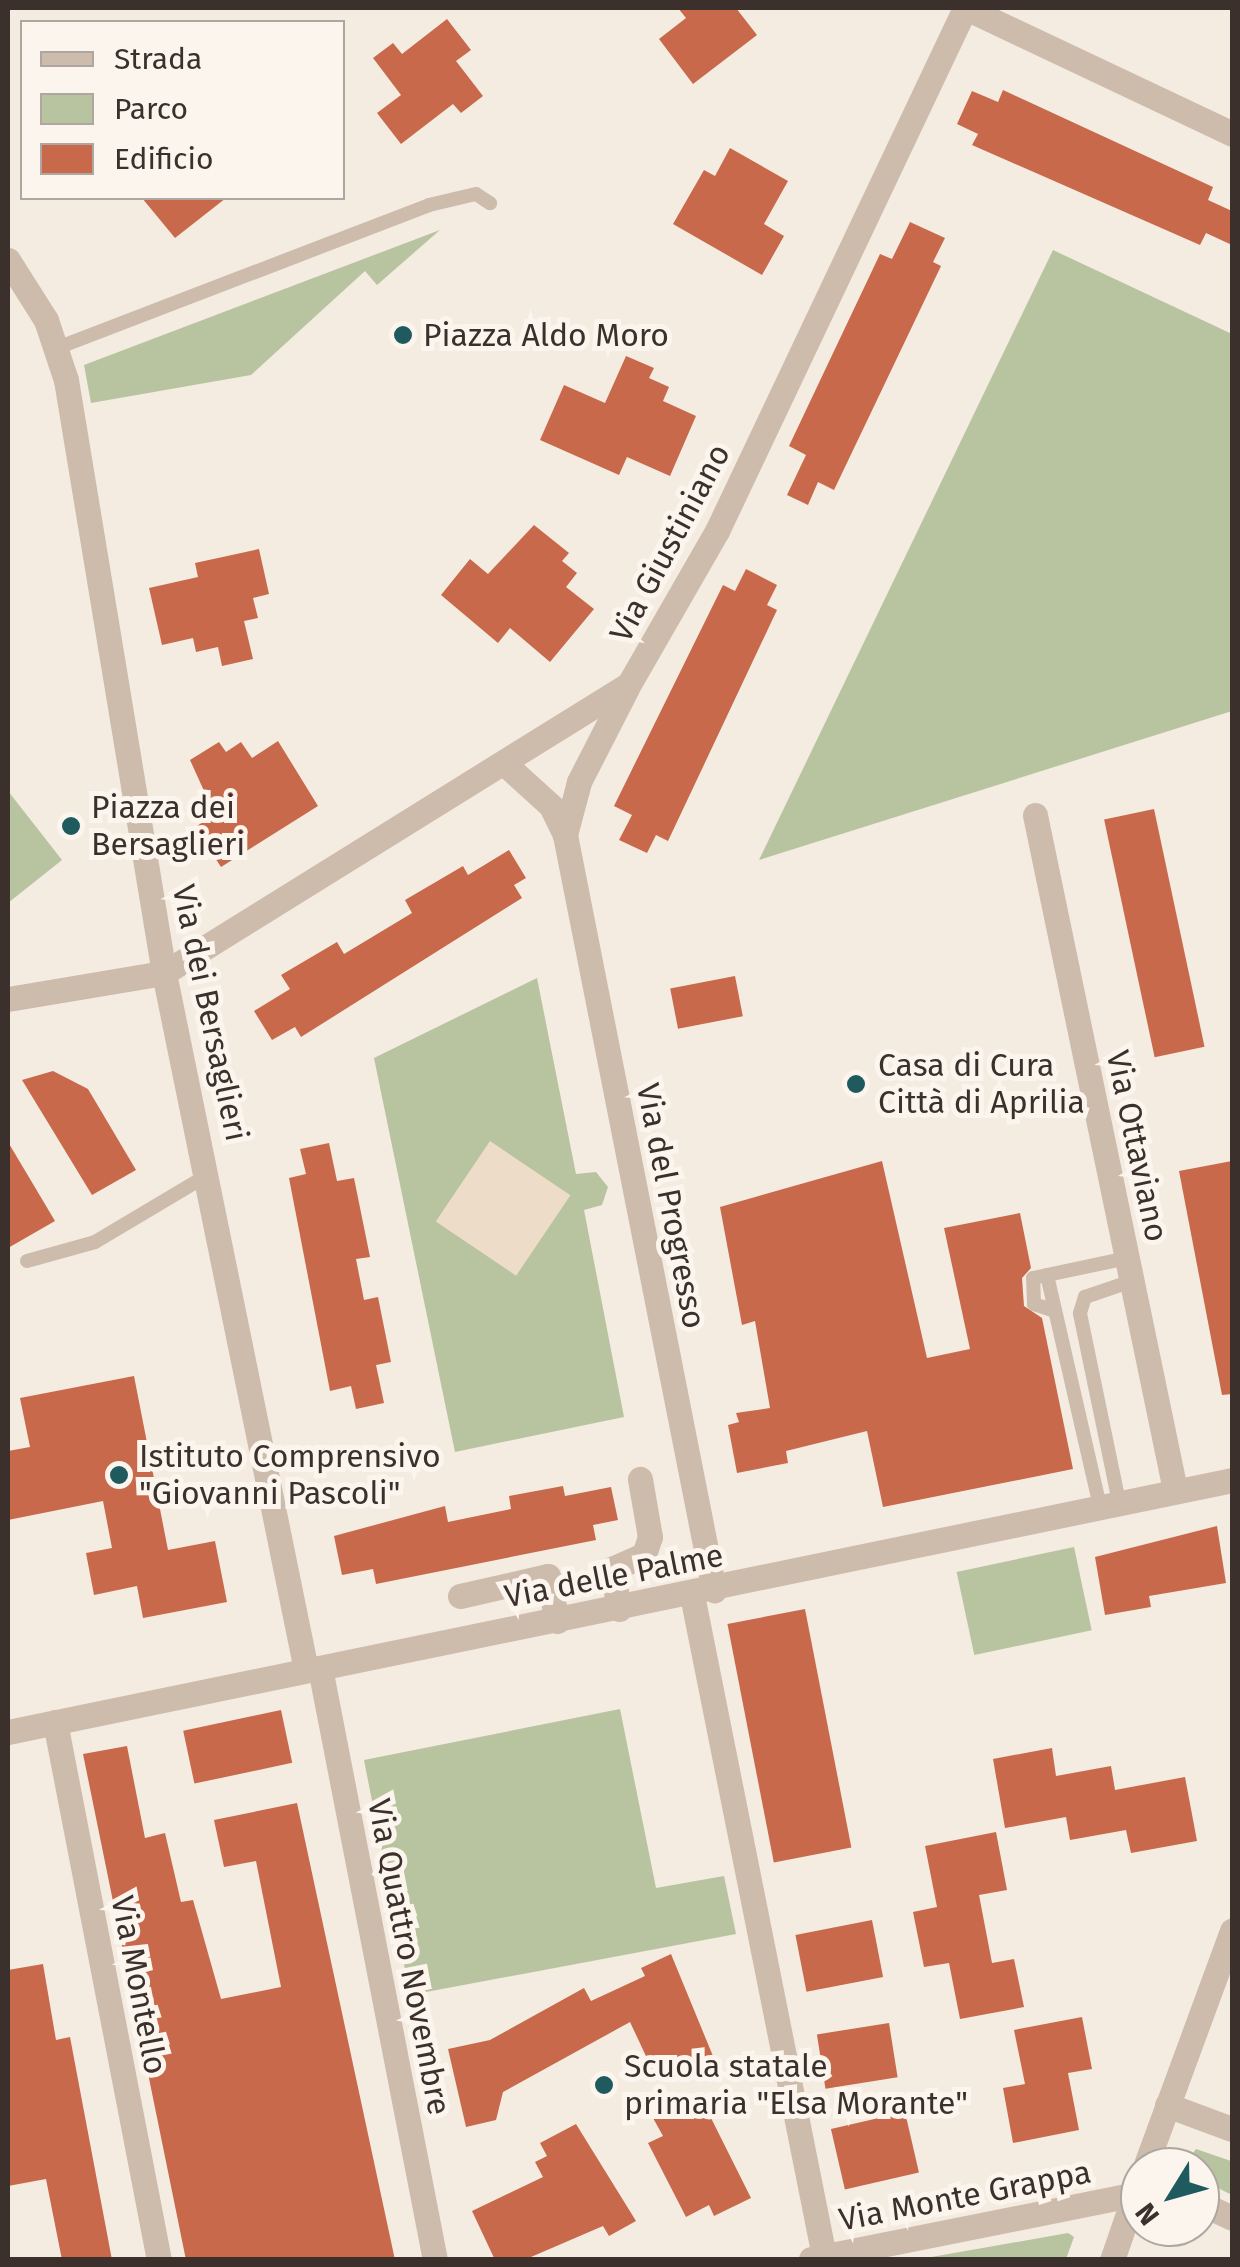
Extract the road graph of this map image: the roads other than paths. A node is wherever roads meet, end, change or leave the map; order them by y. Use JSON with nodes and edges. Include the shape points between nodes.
{"nodes":[{"id":1,"x":965,"y":8,"type":"edge"},
{"id":2,"x":1232,"y":134,"type":"edge"},
{"id":3,"x":490,"y":203,"type":"dead end"},
{"id":4,"x":8,"y":260,"type":"edge"},
{"id":5,"x":57,"y":348,"type":"junction"},
{"id":6,"x":629,"y":684,"type":"junction"},
{"id":7,"x":506,"y":765,"type":"junction"},
{"id":8,"x":1036,"y":815,"type":"dead end"},
{"id":9,"x":564,"y":835,"type":"junction"},
{"id":10,"x":164,"y":973,"type":"junction"},
{"id":11,"x":8,"y":999,"type":"edge"},
{"id":12,"x":210,"y":1174,"type":"junction"},
{"id":13,"x":27,"y":1261,"type":"dead end"},
{"id":14,"x":1129,"y":1269,"type":"junction"},
{"id":15,"x":640,"y":1478,"type":"dead end"},
{"id":16,"x":1232,"y":1480,"type":"edge"},
{"id":17,"x":1175,"y":1490,"type":"junction"},
{"id":18,"x":1109,"y":1504,"type":"junction"},
{"id":19,"x":703,"y":1592,"type":"junction"},
{"id":20,"x":460,"y":1596,"type":"dead end"},
{"id":21,"x":619,"y":1609,"type":"junction"},
{"id":22,"x":557,"y":1621,"type":"junction"},
{"id":23,"x":319,"y":1668,"type":"junction"},
{"id":24,"x":55,"y":1722,"type":"junction"},
{"id":25,"x":8,"y":1732,"type":"edge"},
{"id":26,"x":1232,"y":1931,"type":"edge"},
{"id":27,"x":1168,"y":2105,"type":"junction"},
{"id":28,"x":1232,"y":2129,"type":"edge"},
{"id":29,"x":1152,"y":2147,"type":"edge"},
{"id":30,"x":1120,"y":2191,"type":"edge"},
{"id":31,"x":816,"y":2258,"type":"edge"},
{"id":32,"x":159,"y":2260,"type":"edge"},
{"id":33,"x":434,"y":2260,"type":"edge"}],
"edges":[{"from":1,"to":2,"type":"street"},
{"from":1,"to":6,"type":"street","name":"Via Giustiniano","via":[[718,531]]},
{"from":3,"to":5,"type":"lane","via":[[476,194],[429,205]]},
{"from":4,"to":5,"type":"street","name":"Via dei Bersaglieri"},
{"from":5,"to":10,"type":"street","name":"Via dei Bersaglieri"},
{"from":6,"to":7,"type":"street","name":"Via Giustiniano"},
{"from":6,"to":9,"type":"street","name":"Via del Progresso","via":[[579,782]]},
{"from":7,"to":9,"type":"street","name":"Via del Progresso","via":[[551,806]]},
{"from":7,"to":10,"type":"street","name":"Via Giustiniano"},
{"from":8,"to":14,"type":"street","name":"Via Ottaviano"},
{"from":9,"to":19,"type":"street","name":"Via del Progresso"},
{"from":10,"to":11,"type":"street","name":"Via Giustiniano"},
{"from":10,"to":12,"type":"street","name":"Via dei Bersaglieri"},
{"from":12,"to":13,"type":"lane","via":[[95,1242]]},
{"from":12,"to":23,"type":"street","name":"Via dei Bersaglieri"},
{"from":14,"to":17,"type":"street","name":"Via Ottaviano"},
{"from":14,"to":18,"type":"lane","via":[[1085,1298],[1080,1313]]},
{"from":14,"to":18,"type":"lane","via":[[1046,1275]]},
{"from":15,"to":21,"type":"street","via":[[650,1537],[644,1555],[612,1569]]},
{"from":16,"to":17,"type":"street","name":"Via delle Palme"},
{"from":17,"to":18,"type":"street","name":"Via delle Palme"},
{"from":18,"to":19,"type":"street","name":"Via delle Palme"},
{"from":19,"to":21,"type":"street","name":"Via delle Palme"},
{"from":19,"to":31,"type":"street","name":"Via del Progresso"},
{"from":20,"to":22,"type":"street","via":[[548,1576]]},
{"from":21,"to":22,"type":"street","name":"Via delle Palme"},
{"from":22,"to":23,"type":"street","name":"Via delle Palme"},
{"from":23,"to":24,"type":"street","name":"Via delle Palme"},
{"from":23,"to":33,"type":"street","name":"Via Quattro Novembre"},
{"from":24,"to":25,"type":"street","name":"Via delle Palme"},
{"from":24,"to":32,"type":"street","name":"Via Montello"},
{"from":26,"to":27,"type":"street"},
{"from":27,"to":28,"type":"street"},
{"from":27,"to":29,"type":"street"},
{"from":30,"to":31,"type":"street","name":"Via Monte Grappa"}]}
